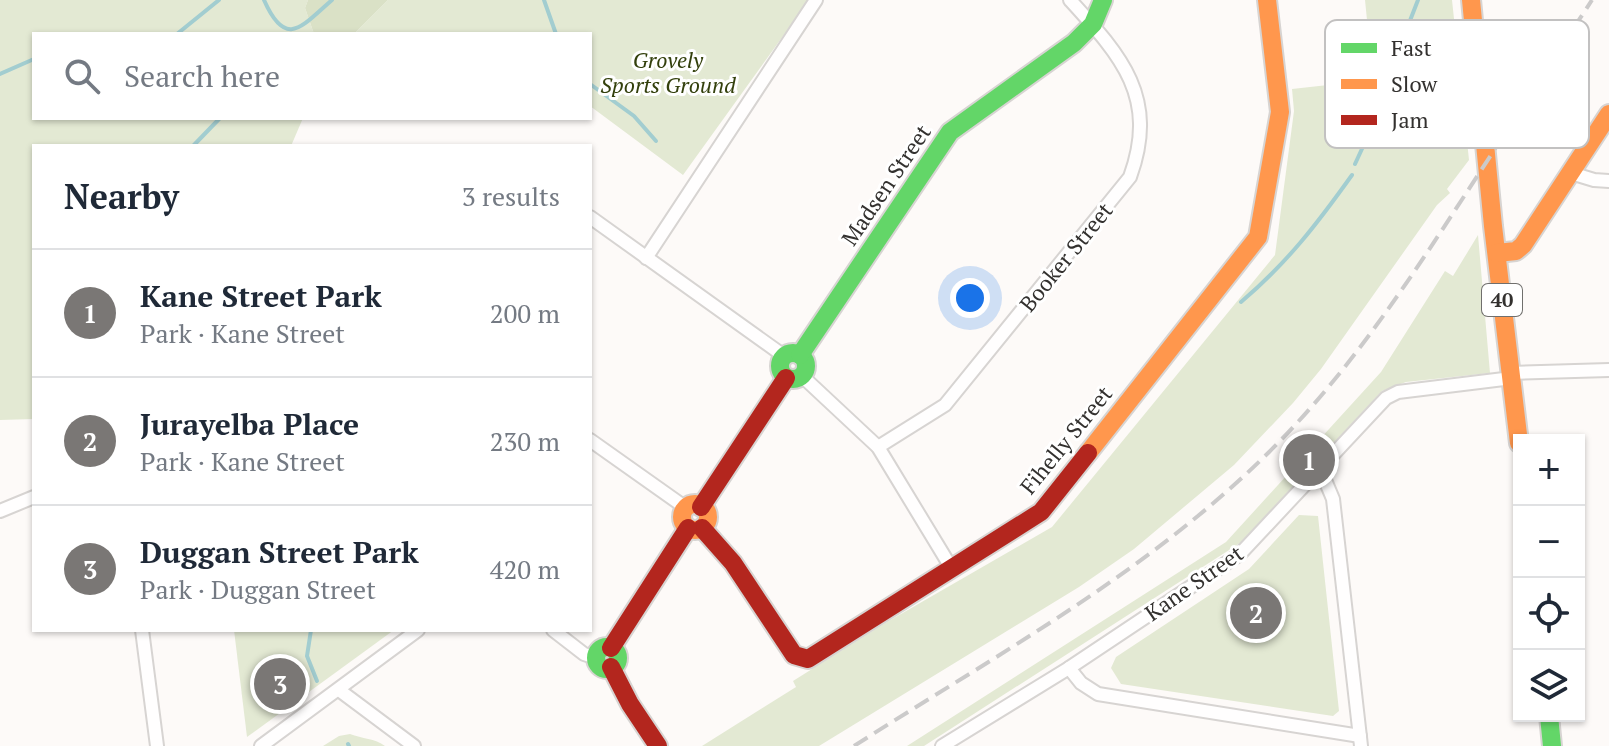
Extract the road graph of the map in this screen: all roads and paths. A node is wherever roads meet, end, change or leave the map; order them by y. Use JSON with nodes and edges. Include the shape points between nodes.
{"nodes":[{"id":1,"x":816,"y":0,"type":"edge"},
{"id":2,"x":1070,"y":0,"type":"edge"},
{"id":3,"x":1103,"y":0,"type":"edge"},
{"id":4,"x":1267,"y":0,"type":"edge"},
{"id":5,"x":1471,"y":0,"type":"edge"},
{"id":6,"x":1473,"y":20,"type":"edge"},
{"id":7,"x":1093,"y":24,"type":"junction"},
{"id":8,"x":1609,"y":114,"type":"edge"},
{"id":9,"x":1589,"y":145,"type":"edge"},
{"id":10,"x":1486,"y":148,"type":"edge"},
{"id":11,"x":1587,"y":148,"type":"edge"},
{"id":12,"x":1571,"y":173,"type":"junction"},
{"id":13,"x":1609,"y":181,"type":"edge"},
{"id":14,"x":592,"y":218,"type":"edge"},
{"id":15,"x":1497,"y":253,"type":"junction"},
{"id":16,"x":646,"y":258,"type":"junction"},
{"id":17,"x":792,"y":356,"type":"junction"},
{"id":18,"x":1609,"y":370,"type":"edge"},
{"id":19,"x":1512,"y":376,"type":"junction"},
{"id":20,"x":794,"y":377,"type":"junction"},
{"id":21,"x":1518,"y":434,"type":"edge"},
{"id":22,"x":592,"y":441,"type":"edge"},
{"id":23,"x":878,"y":447,"type":"junction"},
{"id":24,"x":1320,"y":468,"type":"junction"},
{"id":25,"x":32,"y":498,"type":"edge"},
{"id":26,"x":694,"y":507,"type":"junction"},
{"id":27,"x":0,"y":511,"type":"edge"},
{"id":28,"x":695,"y":528,"type":"junction"},
{"id":29,"x":952,"y":569,"type":"junction"},
{"id":30,"x":142,"y":632,"type":"edge"},
{"id":31,"x":415,"y":632,"type":"edge"},
{"id":32,"x":556,"y":632,"type":"edge"},
{"id":33,"x":606,"y":658,"type":"junction"},
{"id":34,"x":1069,"y":668,"type":"junction"},
{"id":35,"x":339,"y":690,"type":"junction"},
{"id":36,"x":1550,"y":722,"type":"edge"},
{"id":37,"x":1361,"y":741,"type":"edge"},
{"id":38,"x":157,"y":746,"type":"edge"},
{"id":39,"x":261,"y":746,"type":"edge"},
{"id":40,"x":414,"y":746,"type":"edge"},
{"id":41,"x":658,"y":746,"type":"edge"},
{"id":42,"x":942,"y":746,"type":"edge"},
{"id":43,"x":1552,"y":746,"type":"edge"}],
"edges":[{"from":1,"to":16,"type":"street"},
{"from":2,"to":7,"type":"street","name":"Booker Street"},
{"from":3,"to":7,"type":"street","name":"Madsen Street"},
{"from":4,"to":29,"type":"street","name":"Fihelly Street","via":[[1280,112],[1258,237],[1046,506]]},
{"from":5,"to":6,"type":"street","number":"40"},
{"from":7,"to":17,"type":"street","name":"Madsen Street","via":[[950,132]]},
{"from":7,"to":23,"type":"street","name":"Booker Street","via":[[1122,64],[1139,108],[1139,144],[1130,177],[945,405]]},
{"from":8,"to":9,"type":"street"},
{"from":10,"to":15,"type":"street","number":"40"},
{"from":11,"to":12,"type":"street"},
{"from":12,"to":13,"type":"street"},
{"from":12,"to":15,"type":"street","via":[[1523,245]]},
{"from":14,"to":16,"type":"street"},
{"from":15,"to":19,"type":"street","number":"40"},
{"from":16,"to":17,"type":"street"},
{"from":17,"to":20,"type":"street","via":[[806,363]]},
{"from":18,"to":19,"type":"street","name":"Kane Street"},
{"from":19,"to":21,"type":"street","number":"40"},
{"from":19,"to":24,"type":"street","name":"Kane Street","via":[[1398,392],[1386,398]]},
{"from":20,"to":23,"type":"street"},
{"from":20,"to":26,"type":"street"},
{"from":22,"to":26,"type":"street"},
{"from":23,"to":29,"type":"street"},
{"from":24,"to":34,"type":"street","name":"Kane Street","via":[[1240,554]]},
{"from":24,"to":37,"type":"street","via":[[1333,499]]},
{"from":25,"to":27,"type":"street"},
{"from":26,"to":28,"type":"street","via":[[705,511],[707,519]]},
{"from":28,"to":29,"type":"street","name":"Fihelly Street","via":[[733,563],[794,655],[808,659]]},
{"from":28,"to":33,"type":"street"},
{"from":30,"to":38,"type":"street"},
{"from":31,"to":35,"type":"street"},
{"from":32,"to":33,"type":"street","via":[[584,654]]},
{"from":33,"to":41,"type":"street"},
{"from":34,"to":37,"type":"street","via":[[1098,694]]},
{"from":34,"to":42,"type":"street","name":"Kane Street"},
{"from":35,"to":39,"type":"street"},
{"from":35,"to":40,"type":"street"},
{"from":36,"to":43,"type":"street"}]}
